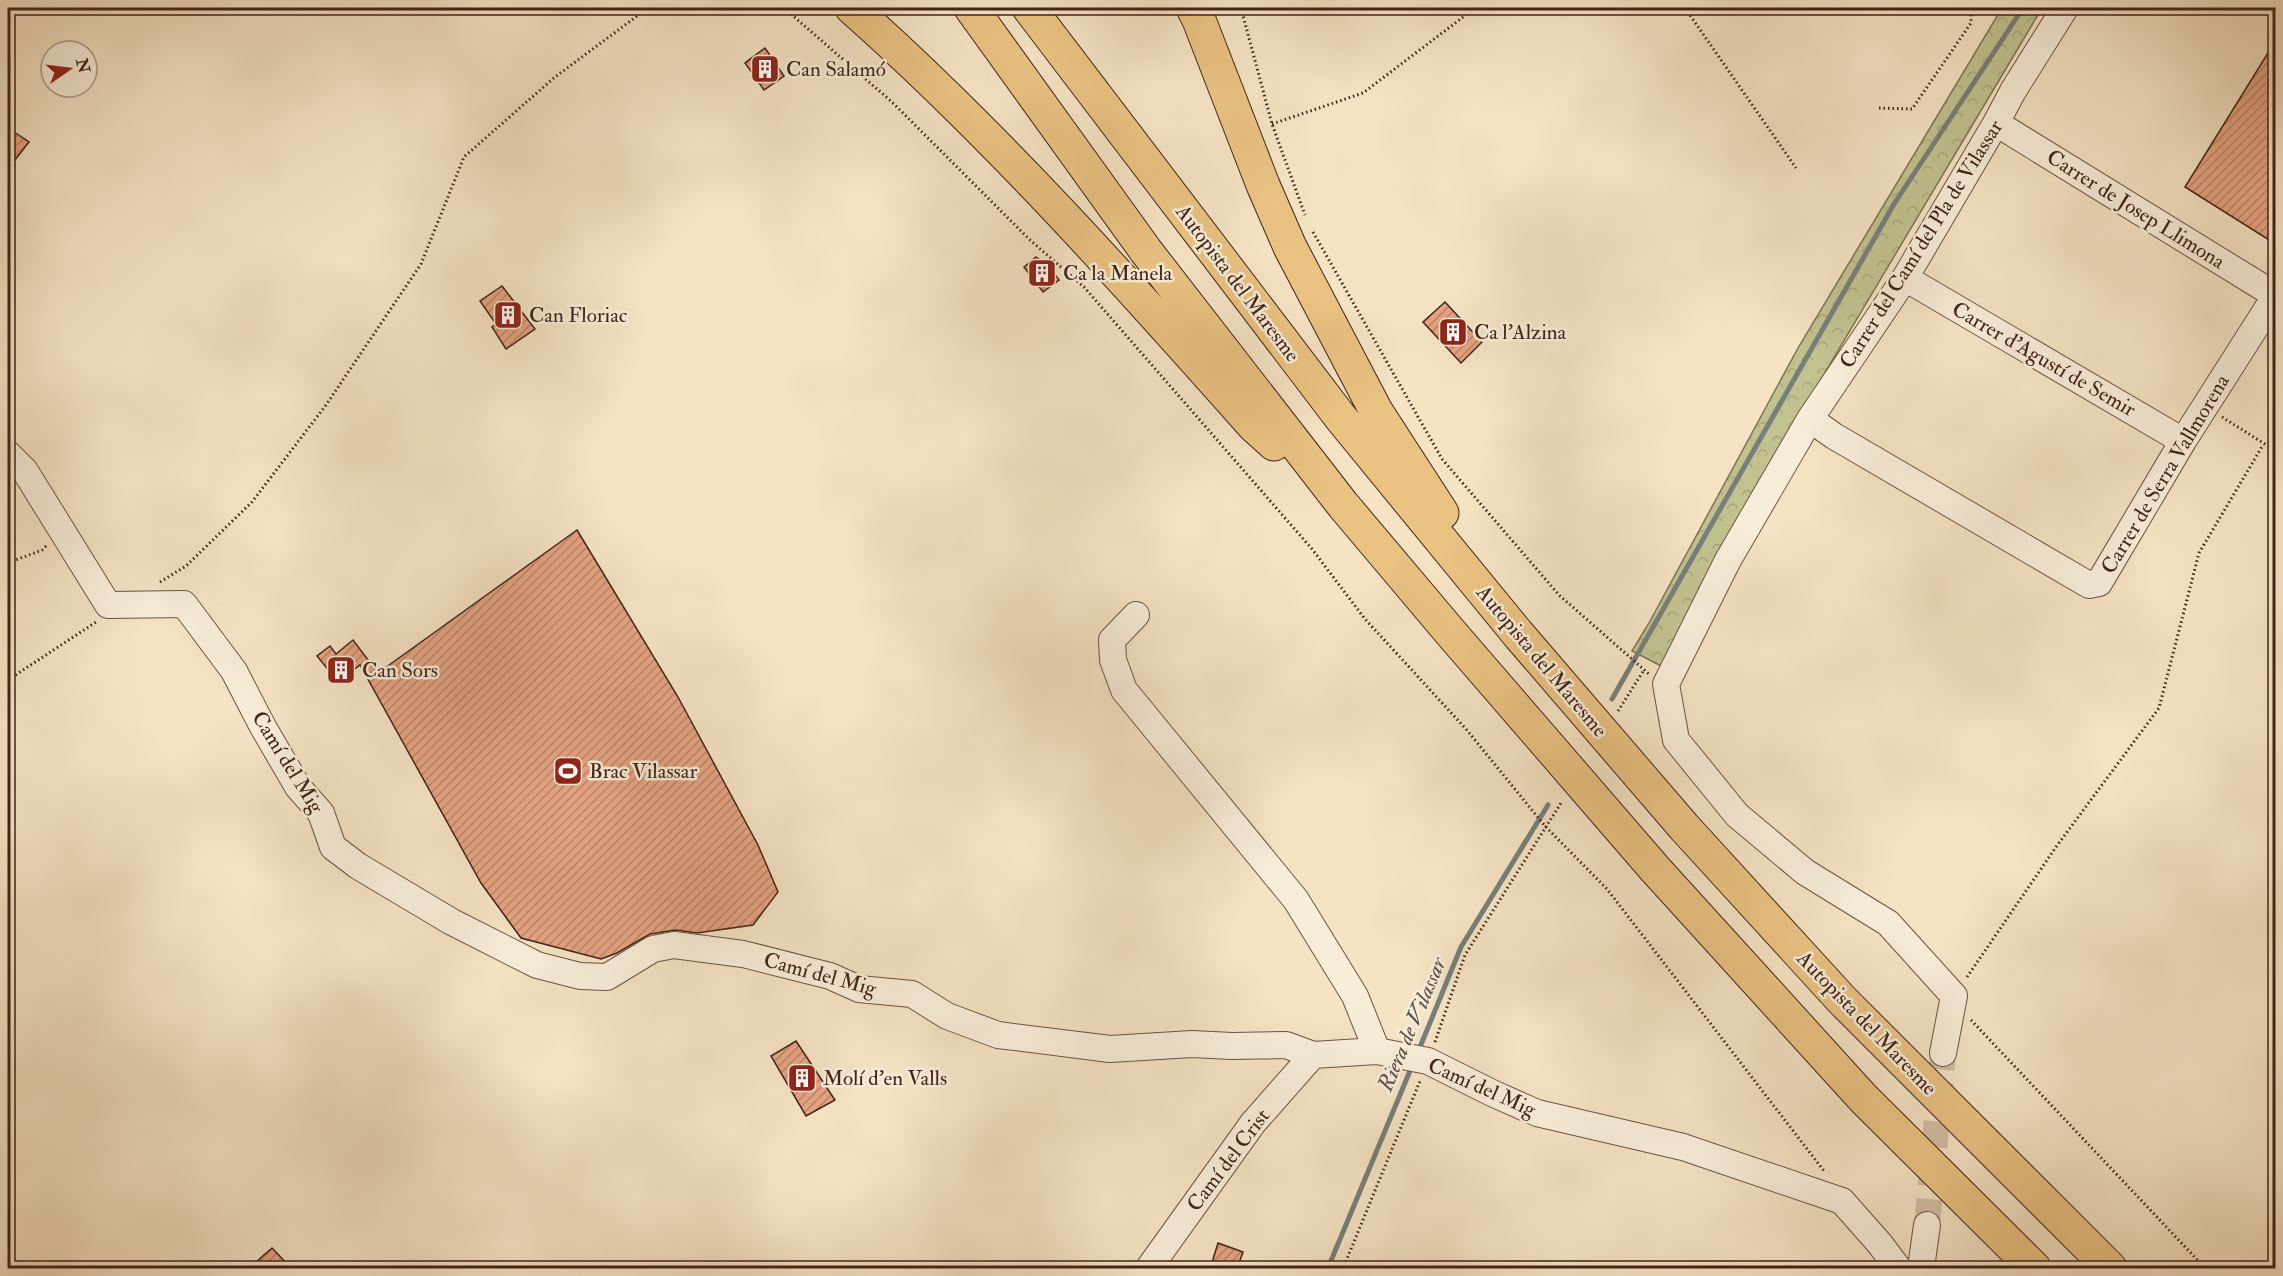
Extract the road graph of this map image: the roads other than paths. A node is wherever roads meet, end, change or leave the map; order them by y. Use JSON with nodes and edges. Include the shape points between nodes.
{"nodes":[{"id":1,"x":852,"y":8,"type":"edge"},
{"id":2,"x":971,"y":8,"type":"edge"},
{"id":3,"x":1029,"y":8,"type":"edge"},
{"id":4,"x":1192,"y":8,"type":"edge"},
{"id":5,"x":2065,"y":8,"type":"edge"},
{"id":6,"x":1996,"y":123,"type":"junction"},
{"id":7,"x":1905,"y":278,"type":"junction"},
{"id":8,"x":2275,"y":295,"type":"edge"},
{"id":9,"x":1810,"y":419,"type":"junction"},
{"id":10,"x":2182,"y":441,"type":"junction"},
{"id":11,"x":8,"y":454,"type":"edge"},
{"id":12,"x":1343,"y":505,"type":"junction"},
{"id":13,"x":1136,"y":615,"type":"dead end"},
{"id":14,"x":1518,"y":634,"type":"junction"},
{"id":15,"x":1377,"y":1051,"type":"junction"},
{"id":16,"x":1943,"y":1053,"type":"tunnel mouth"},
{"id":17,"x":1312,"y":1055,"type":"junction"},
{"id":18,"x":1927,"y":1225,"type":"tunnel mouth"},
{"id":19,"x":1149,"y":1269,"type":"edge"},
{"id":20,"x":1898,"y":1269,"type":"edge"},
{"id":21,"x":1921,"y":1269,"type":"edge"},
{"id":22,"x":2034,"y":1269,"type":"edge"},
{"id":23,"x":2110,"y":1269,"type":"edge"}],
"edges":[{"from":1,"to":12,"type":"highway","via":[[897,47],[1101,253],[1254,426]]},
{"from":2,"to":12,"type":"highway","via":[[1146,250]]},
{"from":3,"to":14,"type":"highway","name":"Autopista del Maresme","via":[[1341,418]]},
{"from":4,"to":14,"type":"highway","via":[[1290,247],[1376,411]]},
{"from":5,"to":6,"type":"street","name":"Carrer del Camí del Pla de Vilassar"},
{"from":6,"to":7,"type":"street","name":"Carrer del Camí del Pla de Vilassar"},
{"from":6,"to":8,"type":"street","name":"Carrer de Josep Llimona"},
{"from":7,"to":9,"type":"street","name":"Carrer del Camí del Pla de Vilassar"},
{"from":7,"to":10,"type":"street","name":"Carrer d'Agustí de Semir"},
{"from":8,"to":10,"type":"street","name":"Carrer de Serra Vallmorena"},
{"from":9,"to":10,"type":"street","name":"Carrer de Serra Vallmorena","via":[[2089,585],[2099,583]]},
{"from":9,"to":16,"type":"street","name":"Carrer del Camí del Pla de Vilassar","via":[[1728,560],[1666,684],[1676,740],[1737,815],[1805,872],[1888,923],[1954,996]]},
{"from":11,"to":17,"type":"street","name":"Camí del Mig","via":[[26,471],[108,605],[184,604],[234,670],[298,787],[321,813],[333,847],[452,922],[537,965],[580,976],[607,977],[653,949],[674,945],[743,954],[831,976],[859,989],[912,994],[948,1016],[998,1035],[1110,1049],[1192,1044],[1286,1045]]},
{"from":12,"to":22,"type":"highway","via":[[1655,869],[1775,1002],[1864,1100]]},
{"from":13,"to":15,"type":"street","via":[[1112,640],[1113,660],[1124,690],[1296,900],[1355,996]]},
{"from":14,"to":23,"type":"highway","name":"Autopista del Maresme","via":[[1842,1000]]},
{"from":15,"to":17,"type":"street","name":"Camí del Mig"},
{"from":15,"to":20,"type":"street","name":"Camí del Mig","via":[[1428,1061],[1537,1113],[1683,1147],[1842,1201]]},
{"from":17,"to":19,"type":"street","name":"Camí del Crist","via":[[1253,1123]]},
{"from":18,"to":21,"type":"street"}]}
